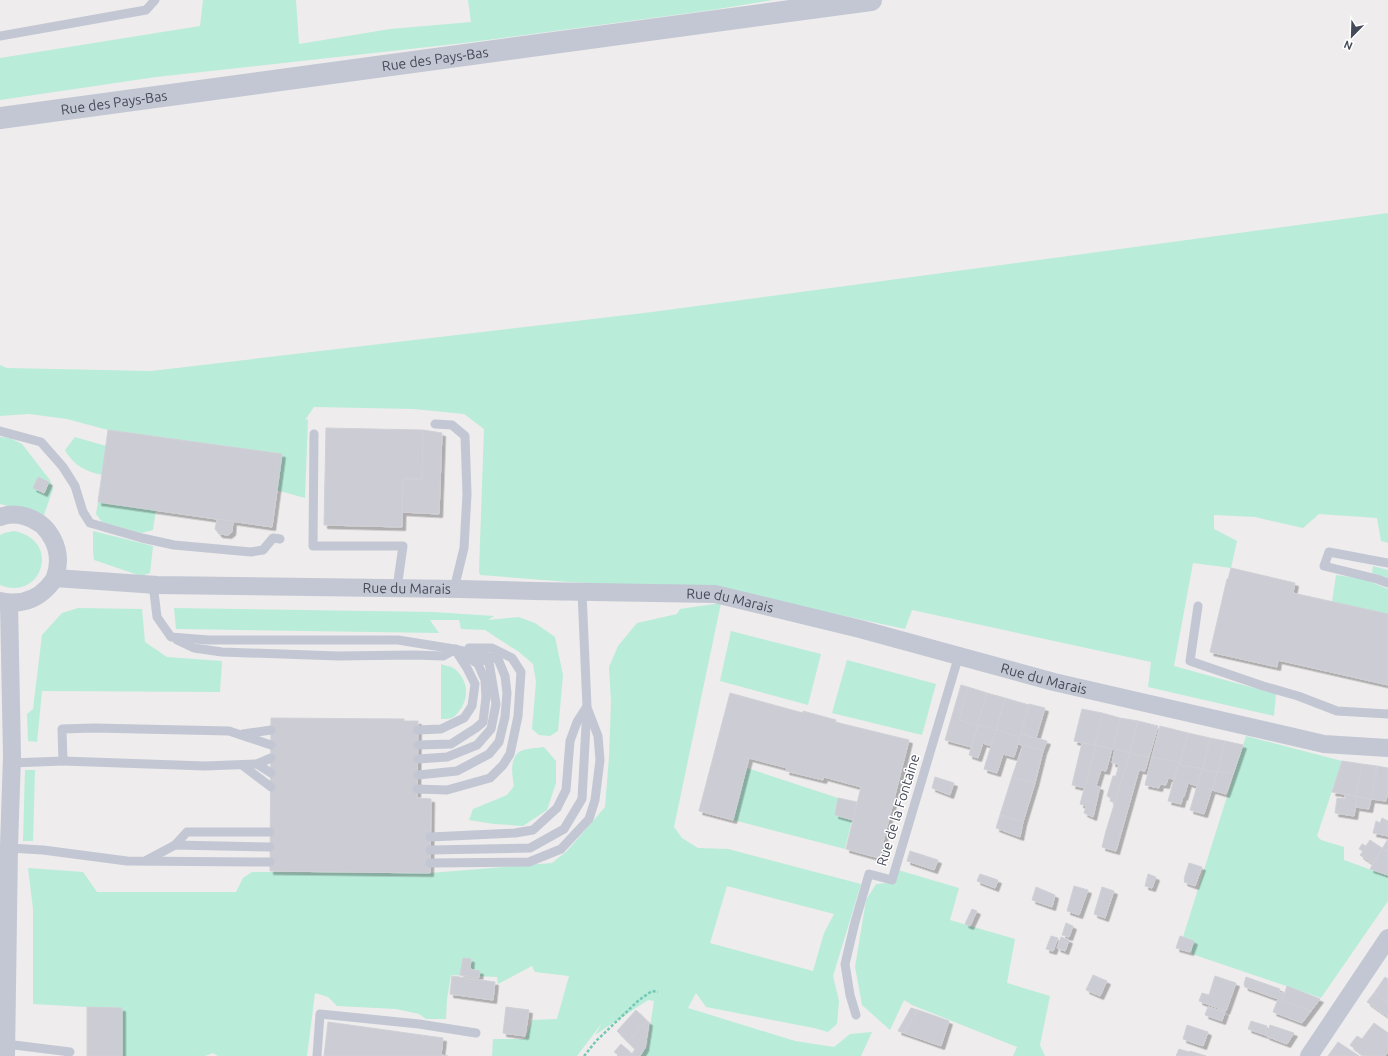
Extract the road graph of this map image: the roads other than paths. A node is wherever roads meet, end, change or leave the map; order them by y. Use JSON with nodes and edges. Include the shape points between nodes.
{"nodes":[{"id":1,"x":155,"y":0,"type":"edge"},
{"id":2,"x":871,"y":0,"type":"edge"},
{"id":3,"x":0,"y":36,"type":"edge"},
{"id":4,"x":0,"y":118,"type":"edge"},
{"id":5,"x":435,"y":424,"type":"dead end"},
{"id":6,"x":0,"y":431,"type":"edge"},
{"id":7,"x":314,"y":434,"type":"dead end"},
{"id":8,"x":0,"y":517,"type":"edge"},
{"id":9,"x":280,"y":539,"type":"dead end"},
{"id":10,"x":1388,"y":563,"type":"edge"},
{"id":11,"x":55,"y":578,"type":"junction"},
{"id":12,"x":1388,"y":583,"type":"edge"},
{"id":13,"x":153,"y":584,"type":"junction"},
{"id":14,"x":397,"y":588,"type":"junction"},
{"id":15,"x":454,"y":589,"type":"junction"},
{"id":16,"x":582,"y":592,"type":"junction"},
{"id":17,"x":5,"y":602,"type":"edge"},
{"id":18,"x":1198,"y":606,"type":"dead end"},
{"id":19,"x":171,"y":637,"type":"junction"},
{"id":20,"x":454,"y":649,"type":"junction"},
{"id":21,"x":959,"y":655,"type":"junction"},
{"id":22,"x":5,"y":699,"type":"edge"},
{"id":23,"x":587,"y":707,"type":"junction"},
{"id":24,"x":1388,"y":714,"type":"edge"},
{"id":25,"x":271,"y":730,"type":"dead end"},
{"id":26,"x":418,"y":730,"type":"dead end"},
{"id":27,"x":240,"y":735,"type":"junction"},
{"id":28,"x":271,"y":745,"type":"dead end"},
{"id":29,"x":418,"y":745,"type":"dead end"},
{"id":30,"x":1388,"y":748,"type":"edge"},
{"id":31,"x":271,"y":758,"type":"dead end"},
{"id":32,"x":418,"y":759,"type":"dead end"},
{"id":33,"x":63,"y":761,"type":"junction"},
{"id":34,"x":11,"y":763,"type":"junction"},
{"id":35,"x":257,"y":764,"type":"junction"},
{"id":36,"x":242,"y":765,"type":"junction"},
{"id":37,"x":271,"y":773,"type":"dead end"},
{"id":38,"x":418,"y":775,"type":"dead end"},
{"id":39,"x":270,"y":787,"type":"dead end"},
{"id":40,"x":417,"y":789,"type":"dead end"},
{"id":41,"x":5,"y":824,"type":"edge"},
{"id":42,"x":270,"y":832,"type":"dead end"},
{"id":43,"x":430,"y":837,"type":"dead end"},
{"id":44,"x":175,"y":845,"type":"junction"},
{"id":45,"x":270,"y":847,"type":"dead end"},
{"id":46,"x":9,"y":848,"type":"junction"},
{"id":47,"x":430,"y":850,"type":"dead end"},
{"id":48,"x":145,"y":861,"type":"junction"},
{"id":49,"x":270,"y":862,"type":"dead end"},
{"id":50,"x":430,"y":862,"type":"dead end"},
{"id":51,"x":1388,"y":938,"type":"edge"},
{"id":52,"x":3,"y":1004,"type":"edge"},
{"id":53,"x":856,"y":1015,"type":"dead end"},
{"id":54,"x":476,"y":1033,"type":"dead end"},
{"id":55,"x":6,"y":1050,"type":"edge"},
{"id":56,"x":70,"y":1052,"type":"dead end"},
{"id":57,"x":317,"y":1056,"type":"edge"},
{"id":58,"x":1309,"y":1056,"type":"edge"}],
"edges":[{"from":1,"to":3,"type":"lane","via":[[146,10]]},
{"from":2,"to":4,"type":"street","name":"Rue des Pays-Bas"},
{"from":5,"to":15,"type":"lane","via":[[452,425],[465,436],[467,494],[464,548]]},
{"from":6,"to":9,"type":"lane","via":[[41,442],[63,467],[75,486],[83,512],[90,523],[174,545],[251,552],[263,550],[273,538]]},
{"from":7,"to":14,"type":"lane","via":[[313,546],[403,546]]},
{"from":8,"to":11,"type":"street","via":[[18,514],[42,524],[57,546]]},
{"from":10,"to":12,"type":"lane","via":[[1329,552],[1324,566]]},
{"from":11,"to":13,"type":"street","name":"Rue du Marais"},
{"from":11,"to":17,"type":"street","via":[[33,599]]},
{"from":13,"to":14,"type":"street","name":"Rue du Marais"},
{"from":13,"to":19,"type":"lane","via":[[157,617]]},
{"from":14,"to":15,"type":"street","name":"Rue du Marais"},
{"from":15,"to":16,"type":"street","name":"Rue du Marais"},
{"from":16,"to":21,"type":"street","name":"Rue du Marais","via":[[715,594],[860,628]]},
{"from":16,"to":23,"type":"lane"},
{"from":17,"to":22,"type":"street"},
{"from":18,"to":24,"type":"lane","via":[[1190,661],[1337,711]]},
{"from":19,"to":20,"type":"lane","via":[[208,640],[398,640]]},
{"from":19,"to":20,"type":"lane","via":[[194,648],[222,652],[443,656]]},
{"from":20,"to":26,"type":"lane","via":[[475,684],[472,706],[464,718],[441,729]]},
{"from":20,"to":29,"type":"lane","via":[[478,664],[485,680],[483,722],[451,744]]},
{"from":20,"to":32,"type":"lane","via":[[489,662],[496,704],[491,729],[477,746],[447,757]]},
{"from":20,"to":38,"type":"lane","via":[[498,660],[505,676],[507,693],[499,742],[489,754],[457,771]]},
{"from":20,"to":40,"type":"lane","via":[[492,648],[512,658],[521,672],[518,716],[510,754],[504,765],[490,778],[447,790]]},
{"from":21,"to":30,"type":"street","name":"Rue du Marais","via":[[1054,682],[1324,744]]},
{"from":21,"to":53,"type":"lane","name":"Rue de la Fontaine","via":[[892,880],[870,874],[855,922],[845,964]]},
{"from":22,"to":34,"type":"street"},
{"from":23,"to":43,"type":"lane","via":[[577,722],[570,741],[566,790],[557,808],[533,830]]},
{"from":23,"to":47,"type":"lane","via":[[582,799],[564,828],[530,848]]},
{"from":23,"to":50,"type":"lane","via":[[598,736],[600,760],[595,800],[589,819],[560,849],[529,862]]},
{"from":25,"to":27,"type":"lane"},
{"from":27,"to":28,"type":"lane"},
{"from":27,"to":33,"type":"lane","via":[[229,731],[62,729]]},
{"from":31,"to":35,"type":"lane"},
{"from":33,"to":34,"type":"lane"},
{"from":33,"to":36,"type":"lane"},
{"from":34,"to":41,"type":"street"},
{"from":35,"to":36,"type":"lane"},
{"from":35,"to":37,"type":"lane"},
{"from":36,"to":39,"type":"lane"},
{"from":41,"to":46,"type":"street"},
{"from":42,"to":44,"type":"lane","via":[[187,832]]},
{"from":44,"to":45,"type":"lane"},
{"from":44,"to":48,"type":"lane"},
{"from":46,"to":48,"type":"lane"},
{"from":46,"to":52,"type":"street"},
{"from":48,"to":49,"type":"lane"},
{"from":51,"to":58,"type":"street"},
{"from":52,"to":55,"type":"street"},
{"from":54,"to":57,"type":"lane","via":[[419,1024],[320,1014]]},
{"from":55,"to":56,"type":"lane"}]}
